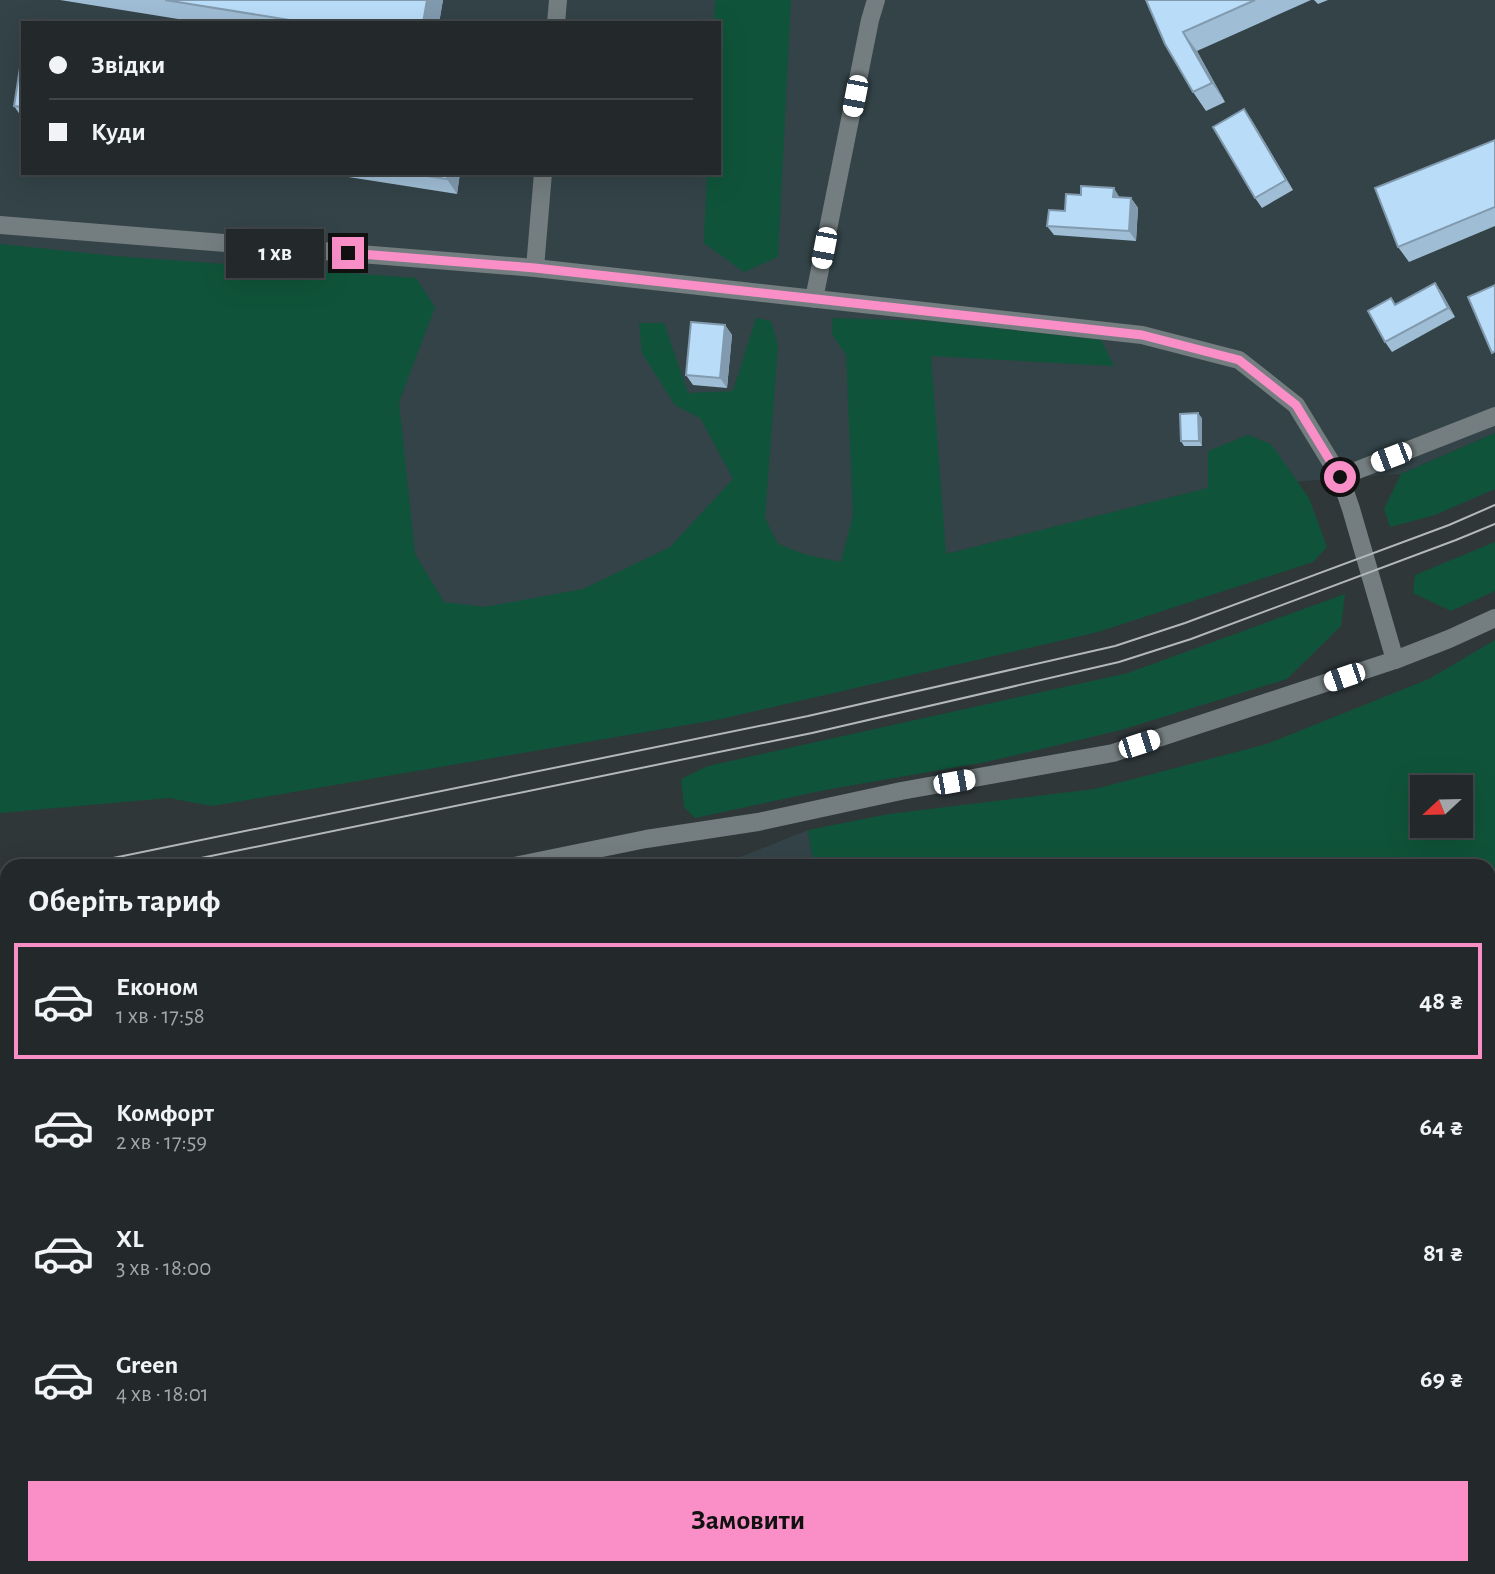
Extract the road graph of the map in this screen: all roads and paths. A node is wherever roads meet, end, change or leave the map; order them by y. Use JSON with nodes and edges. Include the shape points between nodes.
{"nodes":[{"id":1,"x":558,"y":0,"type":"edge"},
{"id":2,"x":876,"y":0,"type":"edge"},
{"id":3,"x":556,"y":21,"type":"edge"},
{"id":4,"x":543,"y":175,"type":"edge"},
{"id":5,"x":0,"y":225,"type":"edge"},
{"id":6,"x":535,"y":268,"type":"junction"},
{"id":7,"x":814,"y":299,"type":"junction"},
{"id":8,"x":1495,"y":416,"type":"edge"},
{"id":9,"x":1340,"y":477,"type":"junction"},
{"id":10,"x":1495,"y":618,"type":"edge"},
{"id":11,"x":1395,"y":660,"type":"junction"},
{"id":12,"x":548,"y":859,"type":"edge"}],
"edges":[{"from":1,"to":3,"type":"street"},
{"from":2,"to":7,"type":"street"},
{"from":4,"to":6,"type":"street"},
{"from":5,"to":6,"type":"street"},
{"from":6,"to":7,"type":"street"},
{"from":7,"to":9,"type":"street","via":[[1142,335],[1239,360],[1296,405]]},
{"from":8,"to":9,"type":"street"},
{"from":9,"to":11,"type":"street"},
{"from":10,"to":11,"type":"street"},
{"from":11,"to":12,"type":"street","via":[[1113,753]]}]}
